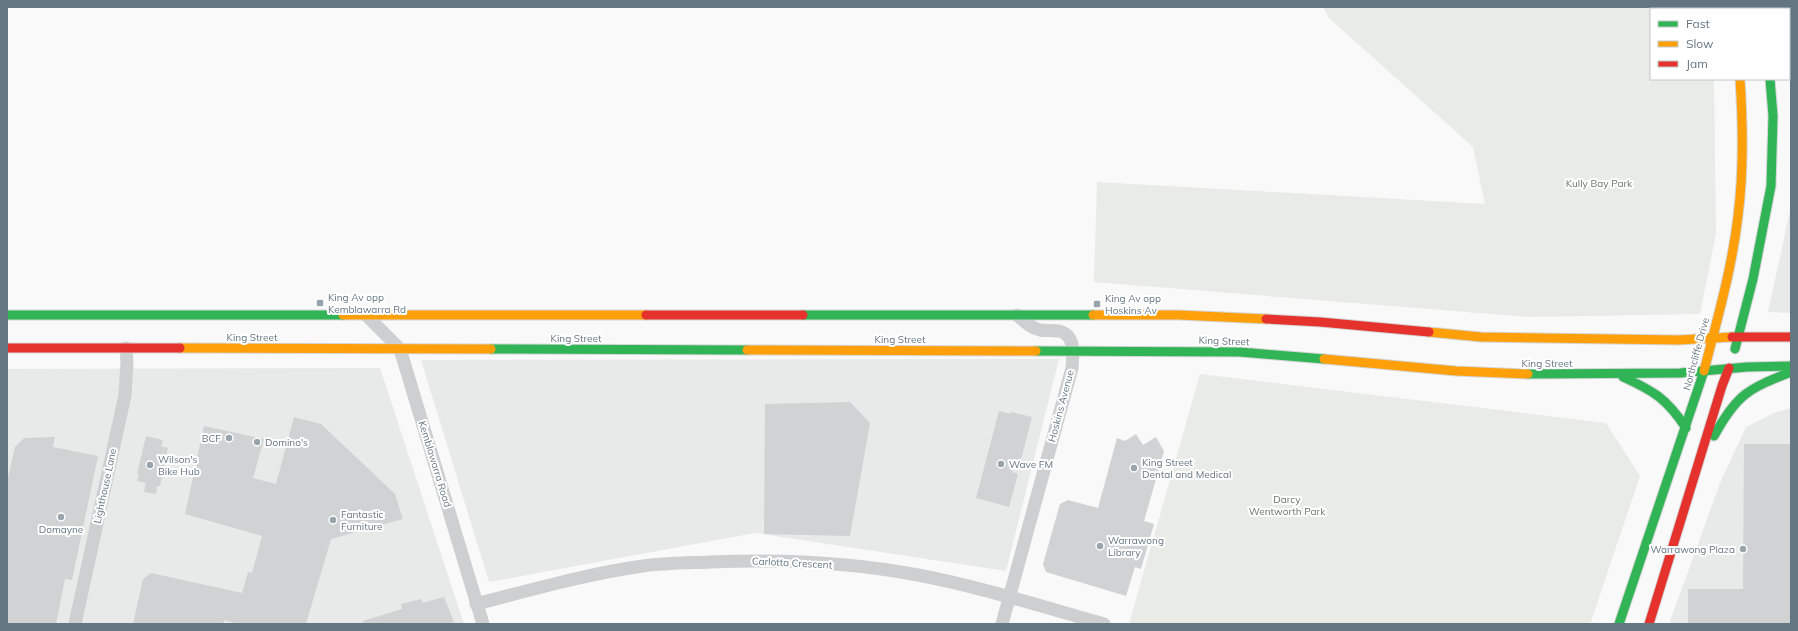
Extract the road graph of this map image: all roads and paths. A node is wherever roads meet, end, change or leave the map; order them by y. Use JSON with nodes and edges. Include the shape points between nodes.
{"nodes":[{"id":1,"x":1740,"y":80,"type":"edge"},
{"id":2,"x":1770,"y":80,"type":"edge"},
{"id":3,"x":7,"y":315,"type":"edge"},
{"id":4,"x":1017,"y":315,"type":"junction"},
{"id":5,"x":367,"y":316,"type":"junction"},
{"id":6,"x":1739,"y":337,"type":"junction"},
{"id":7,"x":1791,"y":337,"type":"edge"},
{"id":8,"x":1712,"y":338,"type":"junction"},
{"id":9,"x":7,"y":348,"type":"edge"},
{"id":10,"x":126,"y":348,"type":"junction"},
{"id":11,"x":400,"y":349,"type":"junction"},
{"id":12,"x":1074,"y":350,"type":"junction"},
{"id":13,"x":1791,"y":366,"type":"edge"},
{"id":14,"x":1729,"y":368,"type":"junction"},
{"id":15,"x":1704,"y":371,"type":"junction"},
{"id":16,"x":1791,"y":372,"type":"edge"},
{"id":17,"x":1617,"y":375,"type":"junction"},
{"id":18,"x":1686,"y":428,"type":"junction"},
{"id":19,"x":1698,"y":460,"type":"junction"},
{"id":20,"x":1010,"y":597,"type":"junction"},
{"id":21,"x":476,"y":604,"type":"junction"},
{"id":22,"x":75,"y":624,"type":"edge"},
{"id":23,"x":483,"y":624,"type":"edge"},
{"id":24,"x":1002,"y":624,"type":"edge"},
{"id":25,"x":1104,"y":624,"type":"edge"},
{"id":26,"x":1619,"y":624,"type":"edge"},
{"id":27,"x":1648,"y":624,"type":"edge"}],
"edges":[{"from":1,"to":8,"type":"main road","name":"Northcliffe Drive","via":[[1743,126],[1740,196],[1735,238]]},
{"from":2,"to":6,"type":"main road","via":[[1773,116],[1771,186],[1757,264]]},
{"from":3,"to":5,"type":"main road","name":"King Street"},
{"from":4,"to":5,"type":"main road","name":"King Street"},
{"from":4,"to":8,"type":"main road","name":"King Street","via":[[1222,316],[1481,337],[1679,340]]},
{"from":4,"to":12,"type":"street","via":[[1030,326],[1040,330],[1060,331],[1068,336]]},
{"from":5,"to":11,"type":"street","name":"Kemblawarra Road"},
{"from":6,"to":7,"type":"main road","name":"King Street"},
{"from":6,"to":8,"type":"main road","name":"King Street"},
{"from":6,"to":14,"type":"main road"},
{"from":8,"to":15,"type":"main road","name":"Northcliffe Drive"},
{"from":9,"to":10,"type":"main road","name":"King Street"},
{"from":10,"to":11,"type":"main road","name":"King Street"},
{"from":10,"to":22,"type":"street","name":"Lighthouse Lane","via":[[125,395]]},
{"from":11,"to":12,"type":"main road","name":"King Street"},
{"from":11,"to":21,"type":"street","name":"Kemblawarra Road"},
{"from":12,"to":17,"type":"main road","name":"King Street","via":[[1234,352],[1505,374]]},
{"from":12,"to":20,"type":"street","name":"Hoskins Avenue","via":[[1072,368]]},
{"from":13,"to":14,"type":"main road","name":"King Street"},
{"from":14,"to":15,"type":"main road","name":"King Street"},
{"from":14,"to":19,"type":"main road"},
{"from":15,"to":17,"type":"main road","name":"King Street"},
{"from":15,"to":18,"type":"main road","name":"Northcliffe Drive"},
{"from":16,"to":19,"type":"main road","via":[[1755,387],[1737,401]]},
{"from":17,"to":18,"type":"main road","via":[[1659,395],[1668,402]]},
{"from":18,"to":26,"type":"main road","name":"Northcliffe Drive"},
{"from":19,"to":27,"type":"main road"},
{"from":20,"to":21,"type":"street","name":"Carlotta Crescent","via":[[904,572],[799,562],[752,561],[642,566],[589,576]]},
{"from":20,"to":24,"type":"street","name":"Hoskins Avenue"},
{"from":20,"to":25,"type":"street","name":"Carlotta Crescent"},
{"from":21,"to":23,"type":"street","name":"Kemblawarra Road"}]}
